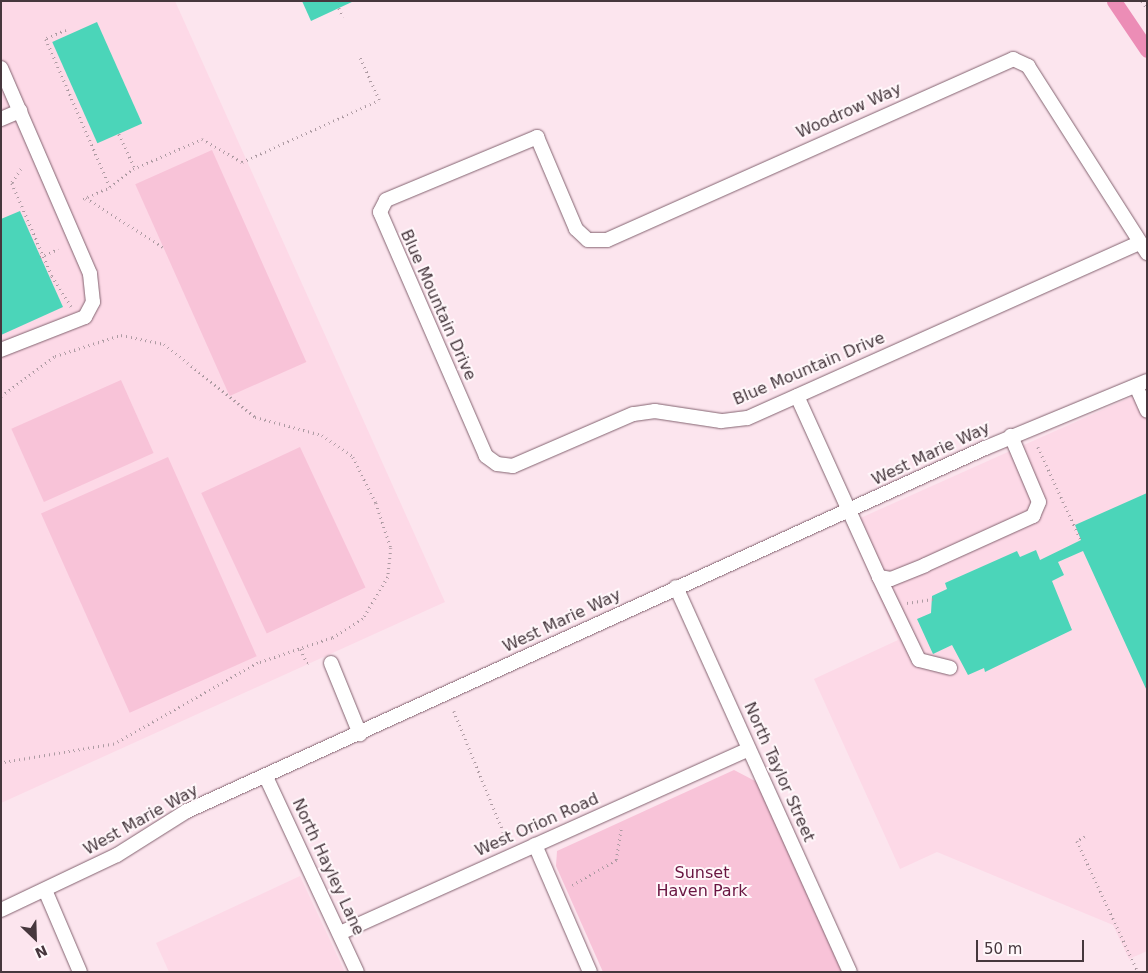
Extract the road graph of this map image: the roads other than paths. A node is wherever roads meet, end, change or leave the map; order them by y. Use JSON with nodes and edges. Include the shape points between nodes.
{"nodes":[{"id":1,"x":1,"y":68,"type":"edge"},
{"id":2,"x":20,"y":111,"type":"junction"},
{"id":3,"x":1,"y":119,"type":"edge"},
{"id":4,"x":382,"y":207,"type":"joint"},
{"id":5,"x":1143,"y":248,"type":"edge"},
{"id":6,"x":1,"y":350,"type":"edge"},
{"id":7,"x":1141,"y":384,"type":"edge"},
{"id":8,"x":797,"y":396,"type":"junction"},
{"id":9,"x":1147,"y":411,"type":"edge"},
{"id":10,"x":1011,"y":436,"type":"junction"},
{"id":11,"x":849,"y":510,"type":"junction"},
{"id":12,"x":880,"y":578,"type":"junction"},
{"id":13,"x":676,"y":587,"type":"junction"},
{"id":14,"x":331,"y":664,"type":"dead end"},
{"id":15,"x":950,"y":668,"type":"dead end"},
{"id":16,"x":360,"y":734,"type":"junction"},
{"id":17,"x":749,"y":749,"type":"junction"},
{"id":18,"x":266,"y":777,"type":"junction"},
{"id":19,"x":535,"y":845,"type":"junction"},
{"id":20,"x":45,"y":890,"type":"junction"},
{"id":21,"x":1,"y":910,"type":"edge"},
{"id":22,"x":340,"y":933,"type":"junction"},
{"id":23,"x":80,"y":972,"type":"edge"},
{"id":24,"x":357,"y":972,"type":"edge"},
{"id":25,"x":590,"y":972,"type":"edge"},
{"id":26,"x":850,"y":972,"type":"edge"}],
"edges":[{"from":1,"to":2,"type":"street"},
{"from":2,"to":3,"type":"street"},
{"from":2,"to":6,"type":"street","via":[[90,274],[93,302],[85,318]]},
{"from":4,"to":5,"type":"street","name":"Woodrow Way","via":[[386,200],[537,137],[576,229],[588,240],[607,240],[1014,60],[1028,66]]},
{"from":4,"to":8,"type":"street","name":"Blue Mountain Drive","via":[[383,224],[482,448],[497,464],[513,466],[632,414],[655,411],[721,421],[747,418]]},
{"from":5,"to":8,"type":"street","name":"Blue Mountain Drive"},
{"from":7,"to":9,"type":"street"},
{"from":7,"to":10,"type":"street","name":"West Marie Way"},
{"from":8,"to":11,"type":"street"},
{"from":10,"to":11,"type":"street","name":"West Marie Way"},
{"from":10,"to":12,"type":"street","via":[[1039,502],[1033,516],[925,566],[891,578]]},
{"from":11,"to":12,"type":"street"},
{"from":11,"to":13,"type":"street","name":"West Marie Way"},
{"from":12,"to":15,"type":"street","via":[[918,660]]},
{"from":13,"to":16,"type":"street","name":"West Marie Way"},
{"from":13,"to":17,"type":"street","name":"North Taylor Street"},
{"from":14,"to":16,"type":"street"},
{"from":16,"to":18,"type":"street","name":"West Marie Way"},
{"from":17,"to":19,"type":"street","name":"West Orion Road"},
{"from":17,"to":26,"type":"street","name":"North Taylor Street"},
{"from":18,"to":20,"type":"street","name":"West Marie Way","via":[[187,811],[117,856]]},
{"from":18,"to":22,"type":"street","name":"North Hayley Lane"},
{"from":19,"to":22,"type":"street","name":"West Orion Road"},
{"from":19,"to":25,"type":"street"},
{"from":20,"to":21,"type":"street","name":"West Marie Way"},
{"from":20,"to":23,"type":"street"},
{"from":22,"to":24,"type":"street","name":"North Hayley Lane"}]}
